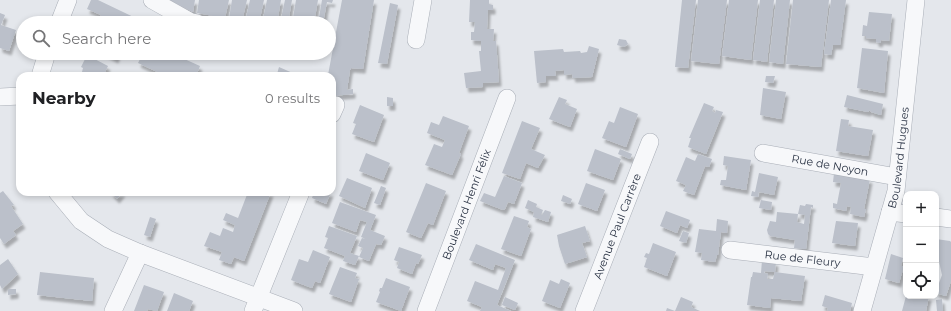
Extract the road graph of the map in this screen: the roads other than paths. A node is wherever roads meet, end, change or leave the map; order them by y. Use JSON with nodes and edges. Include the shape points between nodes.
{"nodes":[{"id":1,"x":68,"y":0,"type":"edge"},
{"id":2,"x":152,"y":0,"type":"edge"},
{"id":3,"x":423,"y":0,"type":"edge"},
{"id":4,"x":916,"y":0,"type":"edge"},
{"id":5,"x":62,"y":16,"type":"edge"},
{"id":6,"x":180,"y":16,"type":"edge"},
{"id":7,"x":416,"y":40,"type":"dead end"},
{"id":8,"x":45,"y":60,"type":"edge"},
{"id":9,"x":41,"y":72,"type":"edge"},
{"id":10,"x":16,"y":96,"type":"edge"},
{"id":11,"x":0,"y":97,"type":"edge"},
{"id":12,"x":507,"y":98,"type":"dead end"},
{"id":13,"x":650,"y":142,"type":"dead end"},
{"id":14,"x":763,"y":153,"type":"dead end"},
{"id":15,"x":897,"y":177,"type":"junction"},
{"id":16,"x":60,"y":196,"type":"edge"},
{"id":17,"x":299,"y":196,"type":"edge"},
{"id":18,"x":898,"y":213,"type":"edge"},
{"id":19,"x":939,"y":217,"type":"edge"},
{"id":20,"x":951,"y":219,"type":"edge"},
{"id":21,"x":730,"y":250,"type":"dead end"},
{"id":22,"x":140,"y":253,"type":"junction"},
{"id":23,"x":874,"y":267,"type":"junction"},
{"id":24,"x":256,"y":304,"type":"edge"},
{"id":25,"x":113,"y":311,"type":"edge"},
{"id":26,"x":294,"y":311,"type":"edge"},
{"id":27,"x":426,"y":311,"type":"edge"},
{"id":28,"x":584,"y":311,"type":"edge"},
{"id":29,"x":862,"y":311,"type":"edge"}],
"edges":[{"from":1,"to":5,"type":"street"},
{"from":2,"to":6,"type":"street"},
{"from":3,"to":7,"type":"street"},
{"from":4,"to":15,"type":"street","name":"Boulevard Hugues"},
{"from":8,"to":9,"type":"street"},
{"from":10,"to":11,"type":"street"},
{"from":12,"to":27,"type":"street","name":"Boulevard Henri Félix"},
{"from":13,"to":28,"type":"street","name":"Avenue Paul Carrère"},
{"from":14,"to":15,"type":"street","name":"Rue de Noyon"},
{"from":15,"to":18,"type":"street","name":"Boulevard Hugues"},
{"from":16,"to":22,"type":"street","via":[[81,221],[108,239]]},
{"from":17,"to":24,"type":"street"},
{"from":18,"to":23,"type":"street","name":"Boulevard Hugues"},
{"from":19,"to":20,"type":"street"},
{"from":21,"to":23,"type":"street","name":"Rue de Fleury"},
{"from":22,"to":24,"type":"street"},
{"from":22,"to":25,"type":"street"},
{"from":23,"to":29,"type":"street","name":"Boulevard Hugues"},
{"from":24,"to":26,"type":"street"}]}
